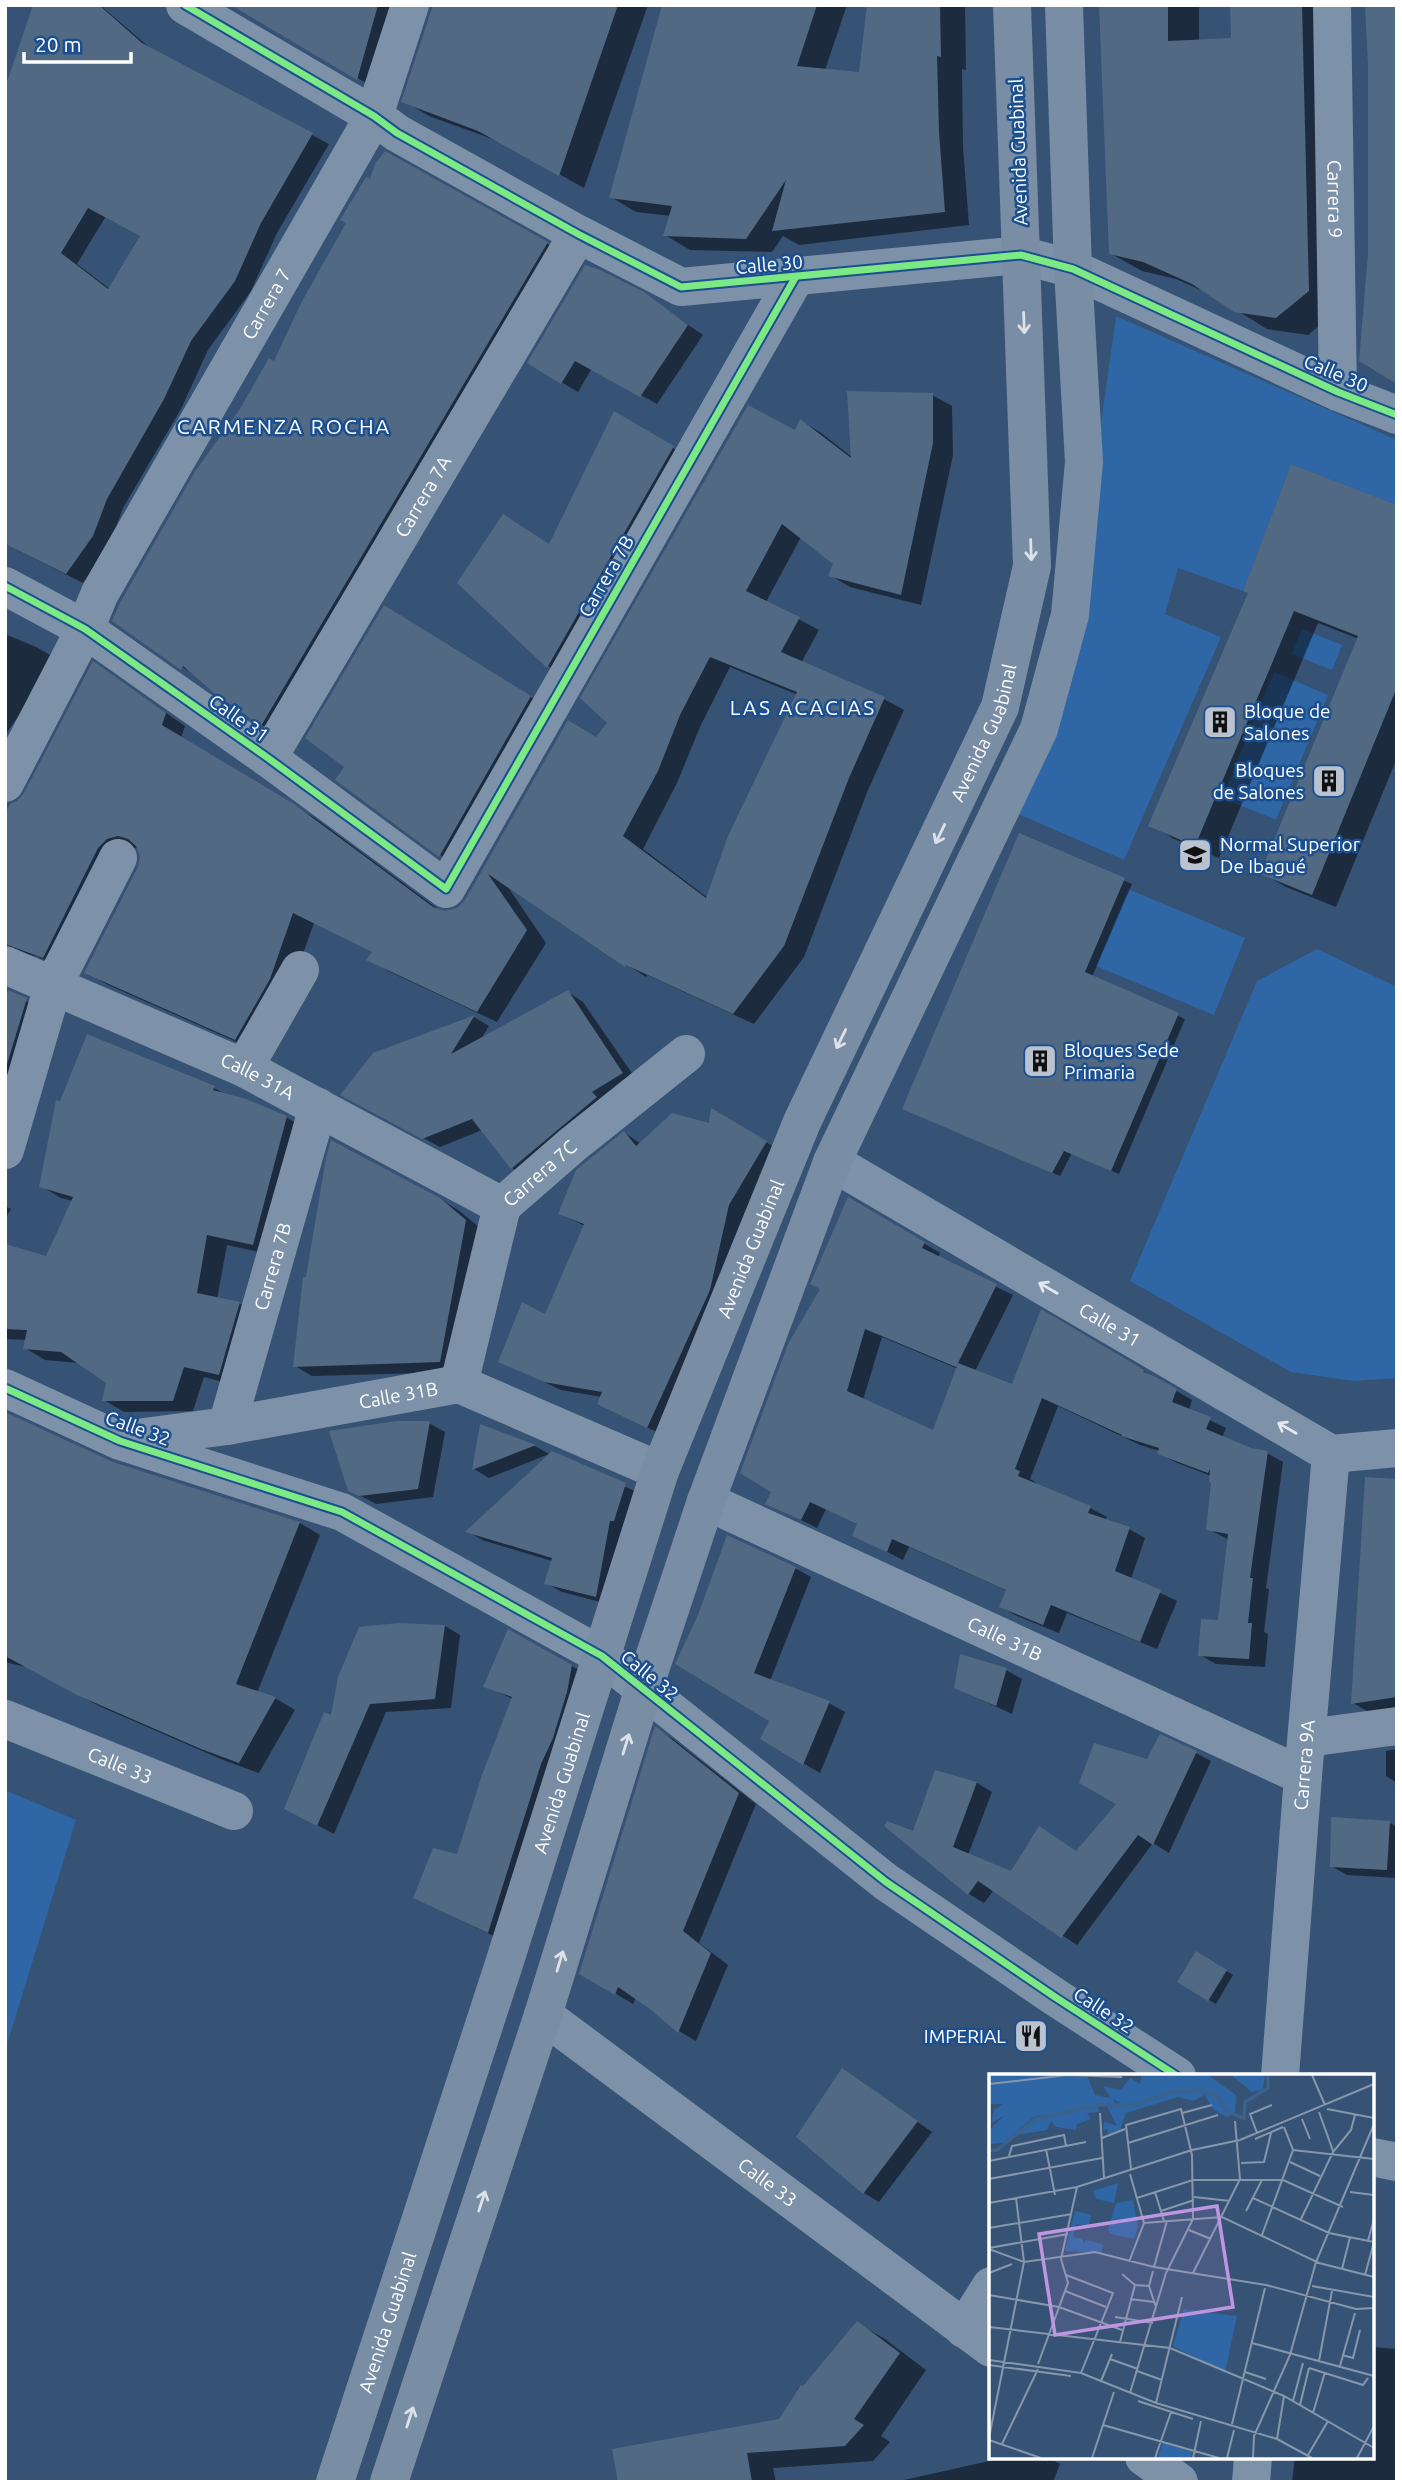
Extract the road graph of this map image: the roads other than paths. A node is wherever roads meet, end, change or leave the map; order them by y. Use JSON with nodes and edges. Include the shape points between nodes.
{"nodes":[{"id":1,"x":186,"y":5,"type":"edge"},
{"id":2,"x":411,"y":5,"type":"edge"},
{"id":3,"x":1012,"y":5,"type":"edge"},
{"id":4,"x":1064,"y":5,"type":"edge"},
{"id":5,"x":1332,"y":5,"type":"edge"},
{"id":6,"x":374,"y":117,"type":"junction"},
{"id":7,"x":578,"y":234,"type":"junction"},
{"id":8,"x":1021,"y":255,"type":"junction"},
{"id":9,"x":1073,"y":269,"type":"junction"},
{"id":10,"x":794,"y":278,"type":"junction"},
{"id":11,"x":1338,"y":392,"type":"junction"},
{"id":12,"x":1397,"y":415,"type":"edge"},
{"id":13,"x":5,"y":586,"type":"edge"},
{"id":14,"x":77,"y":625,"type":"junction"},
{"id":15,"x":5,"y":728,"type":"edge"},
{"id":16,"x":268,"y":758,"type":"junction"},
{"id":17,"x":5,"y":783,"type":"edge"},
{"id":18,"x":118,"y":858,"type":"dead end"},
{"id":19,"x":446,"y":889,"type":"joint"},
{"id":20,"x":5,"y":965,"type":"edge"},
{"id":21,"x":300,"y":970,"type":"dead end"},
{"id":22,"x":53,"y":986,"type":"junction"},
{"id":23,"x":686,"y":1054,"type":"dead end"},
{"id":24,"x":244,"y":1068,"type":"junction"},
{"id":25,"x":318,"y":1107,"type":"junction"},
{"id":26,"x":5,"y":1150,"type":"edge"},
{"id":27,"x":832,"y":1162,"type":"junction"},
{"id":28,"x":502,"y":1206,"type":"junction"},
{"id":29,"x":459,"y":1384,"type":"junction"},
{"id":30,"x":5,"y":1388,"type":"edge"},
{"id":31,"x":228,"y":1426,"type":"junction"},
{"id":32,"x":120,"y":1441,"type":"junction"},
{"id":33,"x":1397,"y":1448,"type":"edge"},
{"id":34,"x":1331,"y":1454,"type":"junction"},
{"id":35,"x":660,"y":1471,"type":"junction"},
{"id":36,"x":706,"y":1501,"type":"junction"},
{"id":37,"x":602,"y":1656,"type":"junction"},
{"id":38,"x":643,"y":1690,"type":"junction"},
{"id":39,"x":5,"y":1719,"type":"edge"},
{"id":40,"x":1397,"y":1726,"type":"edge"},
{"id":41,"x":1308,"y":1738,"type":"junction"},
{"id":42,"x":1303,"y":1776,"type":"junction"},
{"id":43,"x":234,"y":1811,"type":"dead end"},
{"id":44,"x":543,"y":2015,"type":"junction"},
{"id":45,"x":1129,"y":2063,"type":"edge"},
{"id":46,"x":1170,"y":2074,"type":"edge"},
{"id":47,"x":1280,"y":2074,"type":"edge"},
{"id":48,"x":1374,"y":2157,"type":"edge"},
{"id":49,"x":1397,"y":2162,"type":"edge"},
{"id":50,"x":989,"y":2294,"type":"edge"},
{"id":51,"x":977,"y":2339,"type":"edge"},
{"id":52,"x":1147,"y":2459,"type":"edge"},
{"id":53,"x":1253,"y":2459,"type":"edge"},
{"id":54,"x":335,"y":2482,"type":"edge"},
{"id":55,"x":389,"y":2482,"type":"edge"},
{"id":56,"x":1179,"y":2482,"type":"edge"},
{"id":57,"x":1251,"y":2482,"type":"edge"}],
"edges":[{"from":1,"to":6,"type":"street","name":"Calle 30"},
{"from":2,"to":6,"type":"street","name":"Carrera 7"},
{"from":3,"to":8,"type":"main road","name":"Avenida Guabinal"},
{"from":4,"to":9,"type":"main road"},
{"from":5,"to":11,"type":"street","name":"Carrera 9"},
{"from":6,"to":7,"type":"street","name":"Calle 30"},
{"from":6,"to":14,"type":"street","name":"Carrera 7","via":[[100,593]]},
{"from":7,"to":10,"type":"street","name":"Calle 30","via":[[681,288]]},
{"from":7,"to":16,"type":"street","name":"Carrera 7A"},
{"from":8,"to":9,"type":"street","name":"Calle 30"},
{"from":8,"to":10,"type":"street","name":"Calle 30"},
{"from":8,"to":35,"type":"main road","name":"Avenida Guabinal","one_way":true,"via":[[1032,566],[1000,708],[802,1122]]},
{"from":9,"to":11,"type":"street","name":"Calle 30"},
{"from":9,"to":27,"type":"main road","via":[[1084,462],[1070,615],[1063,641],[1039,729]]},
{"from":10,"to":19,"type":"street","name":"Carrera 7B"},
{"from":11,"to":12,"type":"street","name":"Calle 30"},
{"from":13,"to":14,"type":"street","name":"Calle 31"},
{"from":14,"to":15,"type":"street","name":"Carrera 7"},
{"from":14,"to":16,"type":"street","name":"Calle 31"},
{"from":14,"to":17,"type":"street","name":"Carrera 7"},
{"from":16,"to":19,"type":"street","name":"Calle 31"},
{"from":18,"to":22,"type":"street"},
{"from":20,"to":22,"type":"street","name":"Calle 31A"},
{"from":21,"to":24,"type":"street"},
{"from":22,"to":24,"type":"street","name":"Calle 31A"},
{"from":22,"to":26,"type":"street"},
{"from":23,"to":28,"type":"street","name":"Carrera 7C"},
{"from":24,"to":25,"type":"street","name":"Calle 31A"},
{"from":25,"to":28,"type":"street","name":"Calle 31A"},
{"from":25,"to":31,"type":"street","name":"Carrera 7B"},
{"from":34,"to":27,"type":"street","name":"Calle 31","one_way":true},
{"from":27,"to":36,"type":"main road"},
{"from":28,"to":29,"type":"street","name":"Carrera 7C"},
{"from":29,"to":31,"type":"street","name":"Calle 31B"},
{"from":29,"to":35,"type":"street","name":"Calle 31B"},
{"from":30,"to":32,"type":"street","name":"Calle 32"},
{"from":31,"to":32,"type":"street","name":"Calle 31B"},
{"from":32,"to":37,"type":"street","name":"Calle 32","via":[[342,1512]]},
{"from":33,"to":34,"type":"street"},
{"from":34,"to":41,"type":"street","name":"Carrera 9A"},
{"from":35,"to":37,"type":"main road","name":"Avenida Guabinal"},
{"from":36,"to":38,"type":"main road"},
{"from":36,"to":42,"type":"street","name":"Calle 31B"},
{"from":37,"to":38,"type":"street","name":"Calle 32"},
{"from":37,"to":54,"type":"main road","name":"Avenida Guabinal"},
{"from":44,"to":38,"type":"main road","one_way":true},
{"from":38,"to":45,"type":"street","name":"Calle 32","via":[[886,1882],[1055,1997]]},
{"from":39,"to":43,"type":"street","name":"Calle 33"},
{"from":40,"to":41,"type":"street"},
{"from":41,"to":42,"type":"street","name":"Carrera 9A"},
{"from":42,"to":47,"type":"street","name":"Carrera 9A"},
{"from":44,"to":51,"type":"street","name":"Calle 33"},
{"from":55,"to":44,"type":"main road","one_way":true},
{"from":45,"to":46,"type":"street","name":"Calle 32"},
{"from":48,"to":49,"type":"street"},
{"from":50,"to":51,"type":"street"},
{"from":52,"to":56,"type":"street"},
{"from":53,"to":57,"type":"street"}]}
